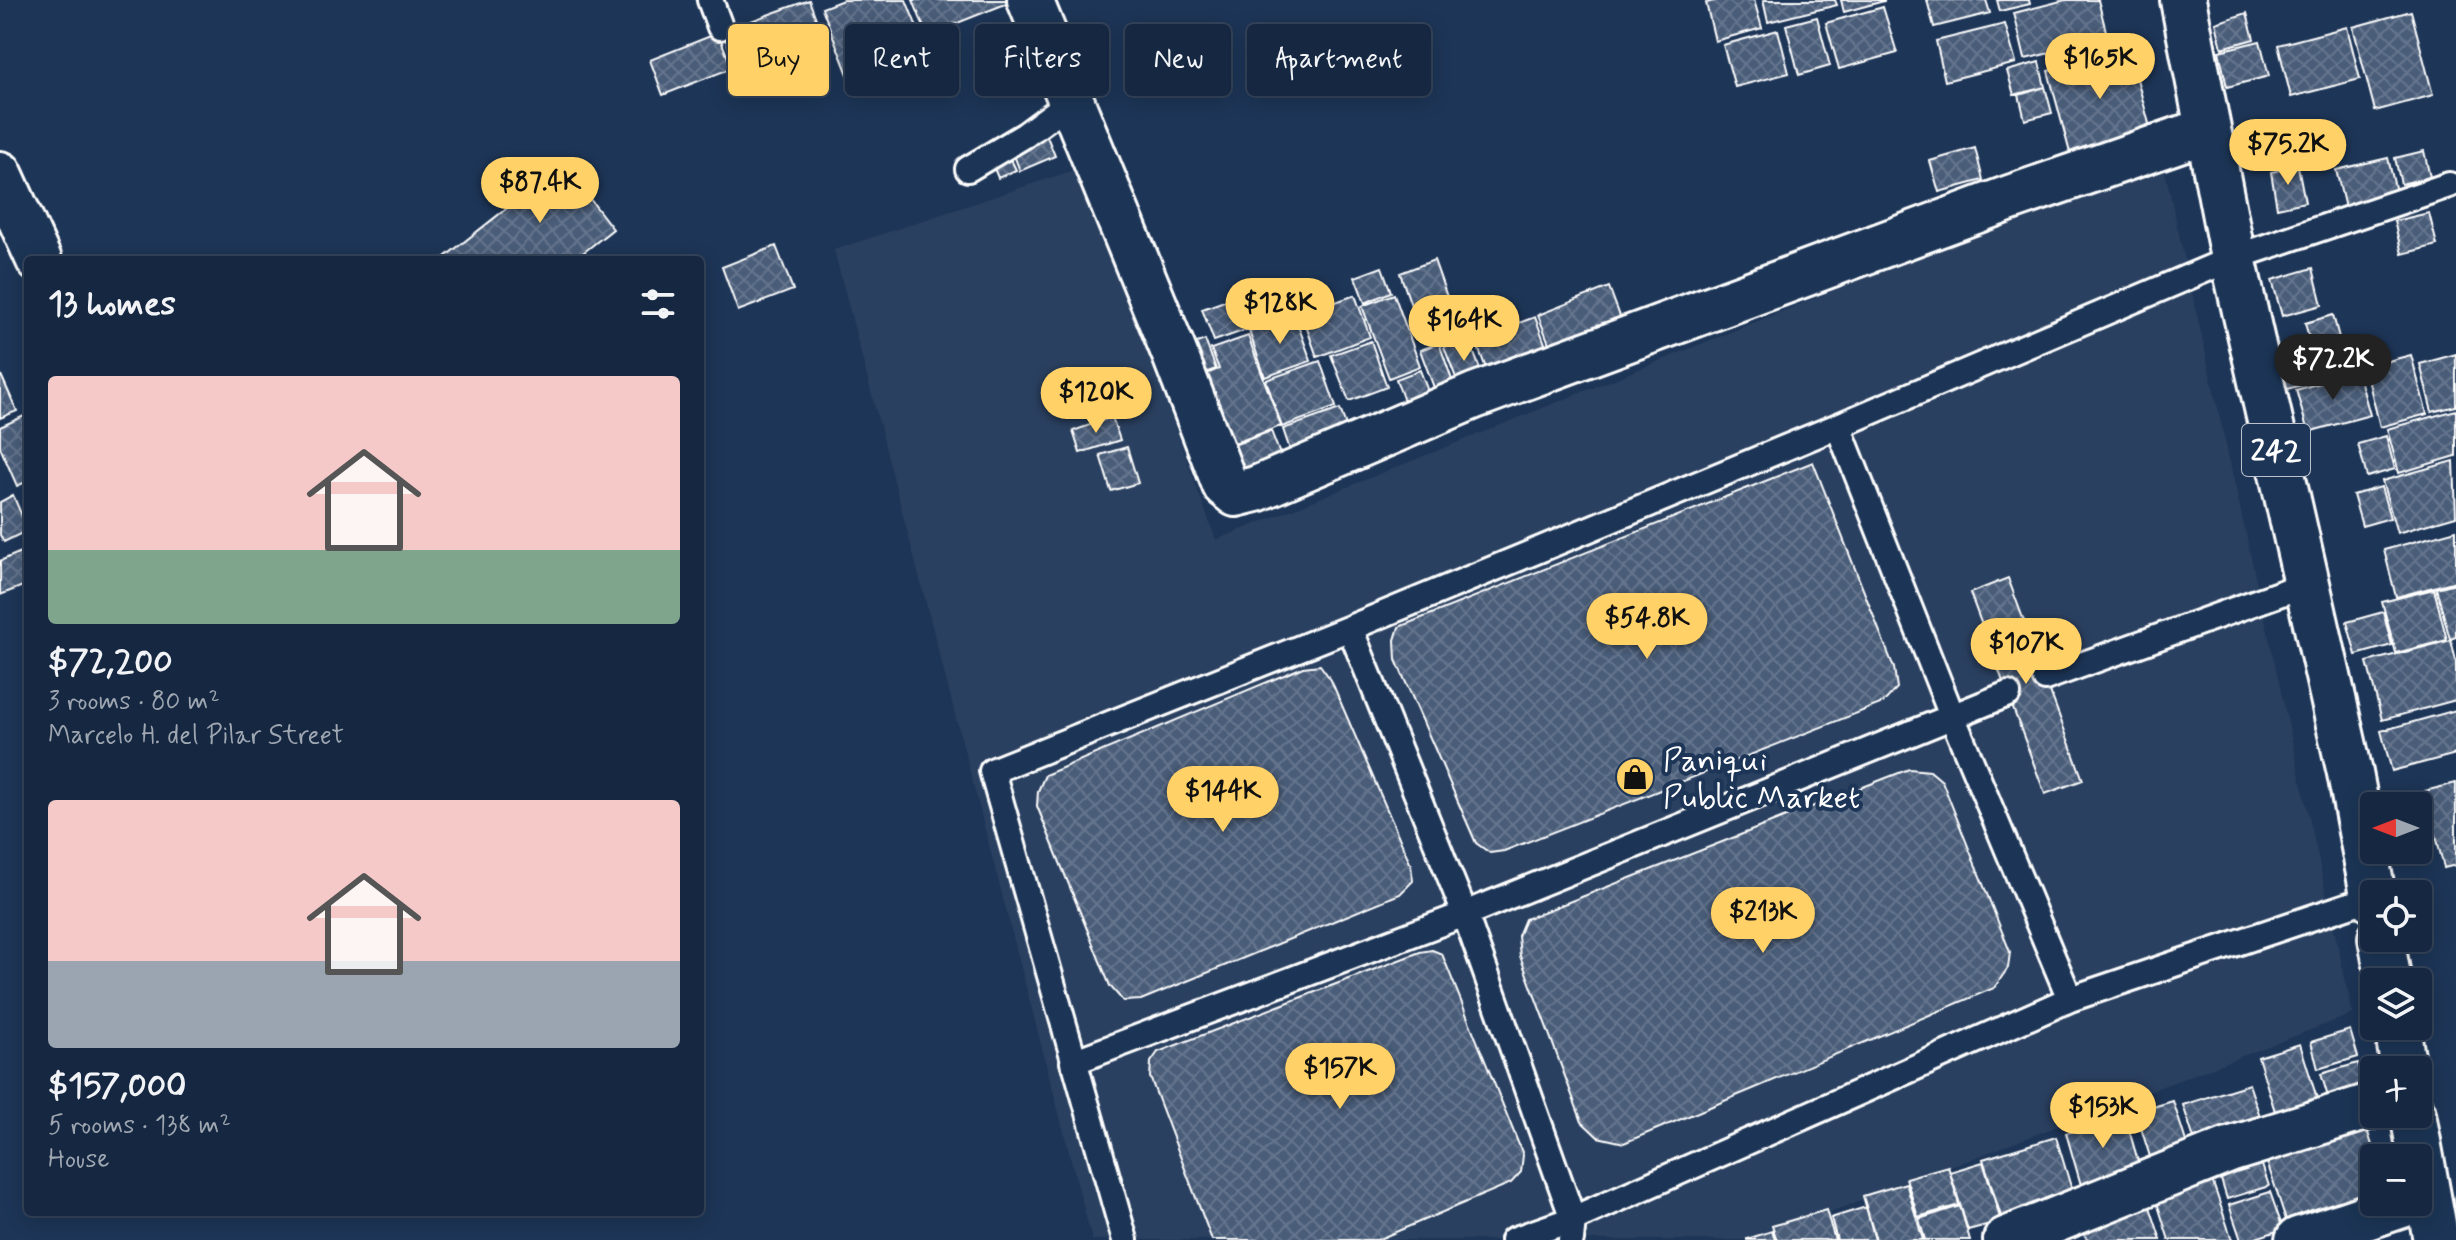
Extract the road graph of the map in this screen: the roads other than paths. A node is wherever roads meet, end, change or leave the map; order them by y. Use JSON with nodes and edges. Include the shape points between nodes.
{"nodes":[{"id":1,"x":710,"y":0,"type":"edge"},
{"id":2,"x":1030,"y":0,"type":"edge"},
{"id":3,"x":2183,"y":0,"type":"edge"},
{"id":4,"x":720,"y":27,"type":"dead end"},
{"id":5,"x":1071,"y":101,"type":"junction"},
{"id":6,"x":2207,"y":130,"type":"junction"},
{"id":7,"x":968,"y":169,"type":"dead end"},
{"id":8,"x":0,"y":174,"type":"edge"},
{"id":9,"x":2449,"y":185,"type":"dead end"},
{"id":10,"x":37,"y":256,"type":"edge"},
{"id":11,"x":2233,"y":258,"type":"junction"},
{"id":12,"x":1838,"y":426,"type":"junction"},
{"id":13,"x":2306,"y":584,"type":"junction"},
{"id":14,"x":1350,"y":628,"type":"junction"},
{"id":15,"x":2045,"y":678,"type":"dead end"},
{"id":16,"x":2008,"y":694,"type":"dead end"},
{"id":17,"x":1952,"y":716,"type":"junction"},
{"id":18,"x":2371,"y":880,"type":"edge"},
{"id":19,"x":2360,"y":903,"type":"edge"},
{"id":20,"x":1465,"y":914,"type":"junction"},
{"id":21,"x":2070,"y":999,"type":"junction"},
{"id":22,"x":1073,"y":1062,"type":"junction"},
{"id":23,"x":2360,"y":1109,"type":"edge"},
{"id":24,"x":2369,"y":1216,"type":"edge"},
{"id":25,"x":2426,"y":1216,"type":"edge"},
{"id":26,"x":1572,"y":1230,"type":"edge"},
{"id":27,"x":1125,"y":1240,"type":"edge"},
{"id":28,"x":1513,"y":1240,"type":"edge"},
{"id":29,"x":2006,"y":1240,"type":"edge"},
{"id":30,"x":2298,"y":1240,"type":"edge"},
{"id":31,"x":2436,"y":1240,"type":"edge"}],
"edges":[{"from":1,"to":4,"type":"lane"},
{"from":2,"to":5,"type":"street"},
{"from":3,"to":6,"type":"street","number":"242"},
{"from":5,"to":6,"type":"street","via":[[1225,485],[1236,494],[1474,396]]},
{"from":5,"to":7,"type":"lane"},
{"from":6,"to":11,"type":"street","number":"242"},
{"from":8,"to":10,"type":"street"},
{"from":9,"to":11,"type":"lane"},
{"from":11,"to":12,"type":"lane"},
{"from":11,"to":13,"type":"street","number":"242"},
{"from":12,"to":14,"type":"lane"},
{"from":12,"to":17,"type":"lane"},
{"from":13,"to":15,"type":"lane"},
{"from":13,"to":18,"type":"street","number":"242"},
{"from":14,"to":20,"type":"lane"},
{"from":14,"to":22,"type":"lane","via":[[992,771]]},
{"from":16,"to":17,"type":"lane"},
{"from":17,"to":20,"type":"lane"},
{"from":17,"to":21,"type":"lane"},
{"from":19,"to":21,"type":"lane"},
{"from":20,"to":22,"type":"lane"},
{"from":20,"to":26,"type":"lane"},
{"from":21,"to":26,"type":"lane"},
{"from":22,"to":27,"type":"lane"},
{"from":23,"to":29,"type":"street","via":[[2229,1150]]},
{"from":24,"to":30,"type":"street"},
{"from":25,"to":31,"type":"street"},
{"from":26,"to":28,"type":"lane"}]}
